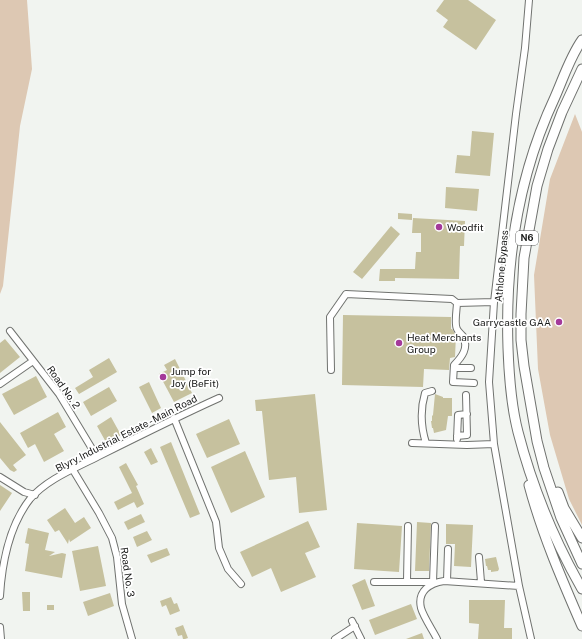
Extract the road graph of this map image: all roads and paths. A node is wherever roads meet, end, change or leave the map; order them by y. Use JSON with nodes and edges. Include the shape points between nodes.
{"nodes":[{"id":1,"x":529,"y":0,"type":"edge"},
{"id":2,"x":582,"y":40,"type":"edge"},
{"id":3,"x":582,"y":69,"type":"edge"},
{"id":4,"x":494,"y":302,"type":"junction"},
{"id":5,"x":457,"y":303,"type":"junction"},
{"id":6,"x":10,"y":331,"type":"dead end"},
{"id":7,"x":33,"y":361,"type":"junction"},
{"id":8,"x":454,"y":368,"type":"junction"},
{"id":9,"x":470,"y":368,"type":"dead end"},
{"id":10,"x":331,"y":370,"type":"dead end"},
{"id":11,"x":474,"y":383,"type":"dead end"},
{"id":12,"x":0,"y":384,"type":"edge"},
{"id":13,"x":432,"y":391,"type":"dead end"},
{"id":14,"x":466,"y":395,"type":"dead end"},
{"id":15,"x":219,"y":398,"type":"dead end"},
{"id":16,"x":467,"y":414,"type":"junction"},
{"id":17,"x":532,"y":415,"type":"junction"},
{"id":18,"x":174,"y":418,"type":"junction"},
{"id":19,"x":518,"y":432,"type":"junction"},
{"id":20,"x":457,"y":436,"type":"junction"},
{"id":21,"x":412,"y":443,"type":"dead end"},
{"id":22,"x":426,"y":443,"type":"junction"},
{"id":23,"x":494,"y":444,"type":"junction"},
{"id":24,"x":457,"y":445,"type":"junction"},
{"id":25,"x":98,"y":457,"type":"junction"},
{"id":26,"x":73,"y":470,"type":"junction"},
{"id":27,"x":0,"y":477,"type":"edge"},
{"id":28,"x":35,"y":495,"type":"junction"},
{"id":29,"x":408,"y":526,"type":"dead end"},
{"id":30,"x":435,"y":526,"type":"dead end"},
{"id":31,"x":582,"y":538,"type":"edge"},
{"id":32,"x":448,"y":549,"type":"dead end"},
{"id":33,"x":479,"y":557,"type":"dead end"},
{"id":34,"x":582,"y":564,"type":"edge"},
{"id":35,"x":407,"y":581,"type":"junction"},
{"id":36,"x":447,"y":581,"type":"junction"},
{"id":37,"x":374,"y":582,"type":"dead end"},
{"id":38,"x":433,"y":582,"type":"junction"},
{"id":39,"x":481,"y":582,"type":"junction"},
{"id":40,"x":241,"y":584,"type":"dead end"},
{"id":41,"x":519,"y":586,"type":"junction"},
{"id":42,"x":0,"y":589,"type":"edge"},
{"id":43,"x":582,"y":589,"type":"edge"},
{"id":44,"x":0,"y":596,"type":"edge"},
{"id":45,"x":582,"y":626,"type":"edge"},
{"id":46,"x":0,"y":627,"type":"edge"},
{"id":47,"x":1,"y":637,"type":"edge"},
{"id":48,"x":132,"y":639,"type":"edge"},
{"id":49,"x":336,"y":639,"type":"edge"},
{"id":50,"x":361,"y":639,"type":"edge"},
{"id":51,"x":437,"y":639,"type":"edge"},
{"id":52,"x":531,"y":639,"type":"edge"}],
"edges":[{"from":1,"to":4,"type":"street"},
{"from":2,"to":19,"type":"highway","name":"Athlone Bypass","number":"N6","via":[[539,134],[522,190],[512,246],[507,331],[509,379]]},
{"from":3,"to":17,"type":"highway","number":"N6","via":[[548,149],[537,186],[524,258],[521,340]]},
{"from":4,"to":5,"type":"street"},
{"from":4,"to":23,"type":"street","via":[[489,382]]},
{"from":5,"to":8,"type":"street","via":[[456,328],[464,339],[465,346],[462,357]]},
{"from":5,"to":10,"type":"street","via":[[452,299],[346,294],[330,317]]},
{"from":6,"to":7,"type":"street","name":"Road No. 2"},
{"from":7,"to":12,"type":"street"},
{"from":7,"to":25,"type":"street","name":"Road No. 2","via":[[59,394]]},
{"from":8,"to":9,"type":"street"},
{"from":8,"to":11,"type":"street","via":[[453,382]]},
{"from":13,"to":22,"type":"street","via":[[425,393],[423,399],[422,428]]},
{"from":14,"to":16,"type":"street"},
{"from":15,"to":18,"type":"street","name":"Blyry Industrial Estate - Main Road"},
{"from":16,"to":20,"type":"street","via":[[458,415]]},
{"from":16,"to":20,"type":"street","via":[[467,435]]},
{"from":17,"to":31,"type":"highway","number":"N6","via":[[562,502]]},
{"from":17,"to":34,"type":"highway","number":"N6","via":[[552,493]]},
{"from":18,"to":25,"type":"street","name":"Blyry Industrial Estate - Main Road"},
{"from":18,"to":40,"type":"street","via":[[216,522],[219,548],[228,569]]},
{"from":19,"to":43,"type":"highway","name":"Athlone Bypass","number":"N6","via":[[548,520]]},
{"from":19,"to":45,"type":"highway","number":"N6","via":[[536,508],[559,573]]},
{"from":20,"to":24,"type":"street"},
{"from":21,"to":22,"type":"street"},
{"from":22,"to":24,"type":"street"},
{"from":23,"to":24,"type":"street"},
{"from":23,"to":41,"type":"street"},
{"from":25,"to":26,"type":"street","name":"Blyry Industrial Estate - Main Road"},
{"from":26,"to":28,"type":"street","name":"Blyry Industrial Estate - Main Road"},
{"from":26,"to":48,"type":"street","name":"Road No. 3","via":[[113,542],[122,604]]},
{"from":27,"to":28,"type":"street","via":[[24,492]]},
{"from":28,"to":42,"type":"street","name":"Blyry Industrial Estate - Main Road","via":[[20,513],[11,534]]},
{"from":29,"to":35,"type":"street"},
{"from":30,"to":38,"type":"street"},
{"from":32,"to":36,"type":"street"},
{"from":33,"to":39,"type":"street"},
{"from":35,"to":37,"type":"street"},
{"from":35,"to":38,"type":"street"},
{"from":36,"to":38,"type":"street"},
{"from":36,"to":39,"type":"street"},
{"from":38,"to":51,"type":"street","via":[[425,588],[421,608]]},
{"from":39,"to":41,"type":"street"},
{"from":41,"to":52,"type":"street"},
{"from":42,"to":44,"type":"street","name":"Blyry Industrial Estate - Main Road"},
{"from":46,"to":47,"type":"street"},
{"from":49,"to":50,"type":"street","via":[[353,624]]}]}
